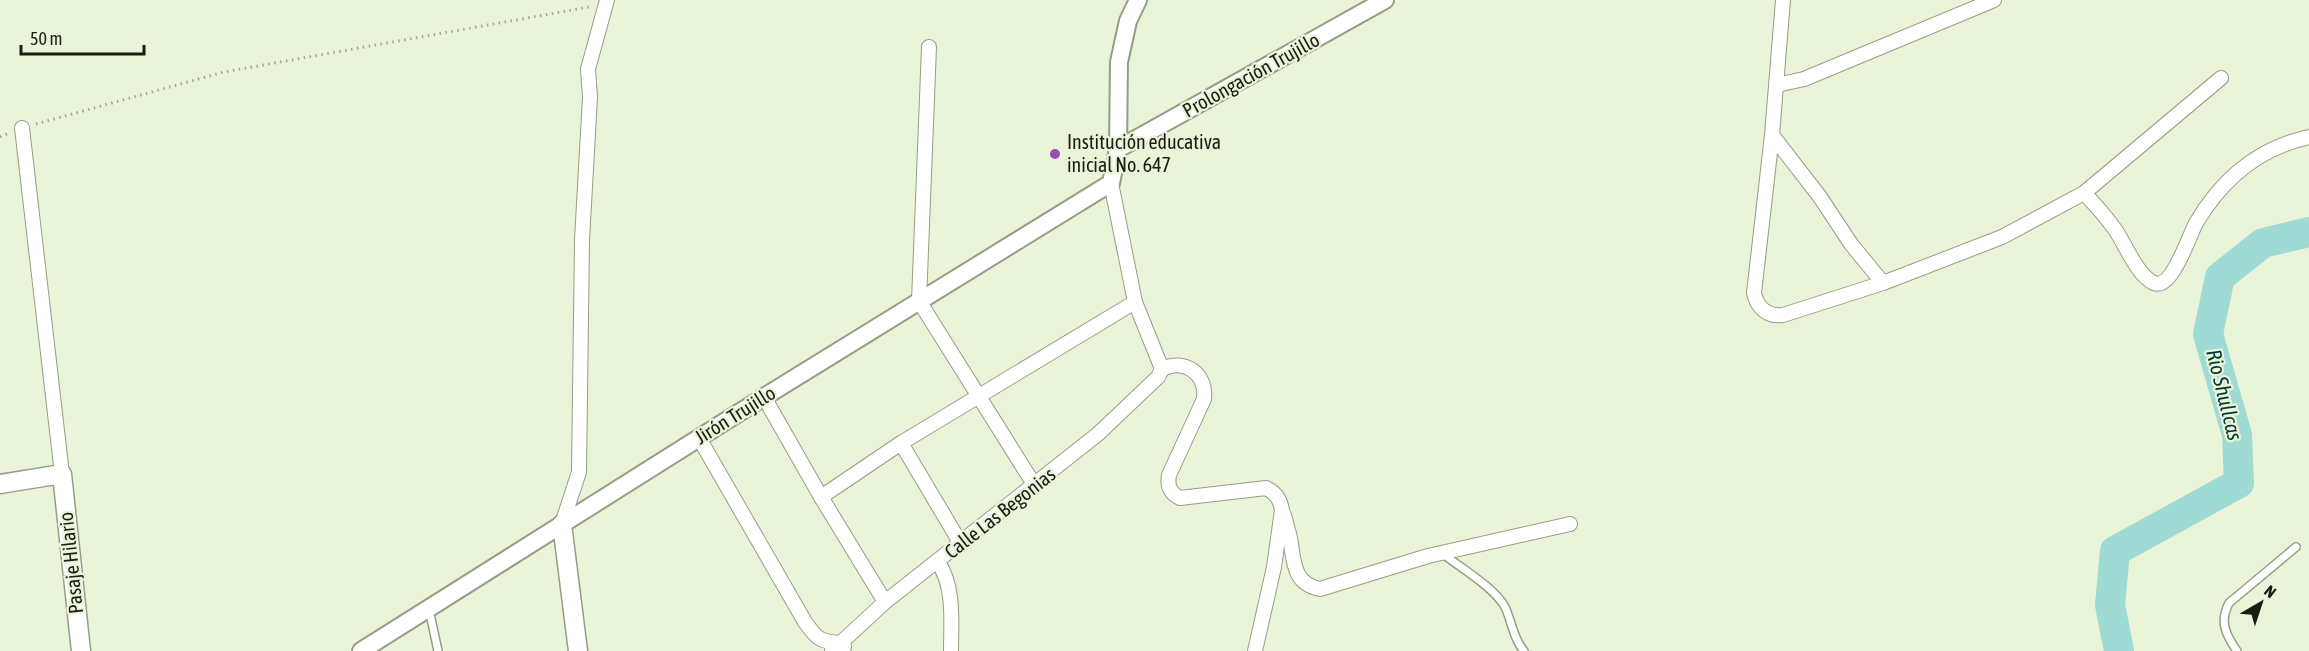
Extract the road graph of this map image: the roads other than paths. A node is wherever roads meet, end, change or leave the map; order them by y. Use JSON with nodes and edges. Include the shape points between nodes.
{"nodes":[{"id":1,"x":1138,"y":0,"type":"edge"},
{"id":2,"x":1384,"y":0,"type":"edge"},
{"id":3,"x":1783,"y":0,"type":"edge"},
{"id":4,"x":1994,"y":0,"type":"edge"},
{"id":5,"x":607,"y":2,"type":"edge"},
{"id":6,"x":929,"y":47,"type":"dead end"},
{"id":7,"x":2221,"y":78,"type":"dead end"},
{"id":8,"x":1777,"y":85,"type":"junction"},
{"id":9,"x":22,"y":128,"type":"road end"},
{"id":10,"x":1772,"y":135,"type":"junction"},
{"id":11,"x":2309,"y":137,"type":"edge"},
{"id":12,"x":1118,"y":149,"type":"junction"},
{"id":13,"x":1111,"y":183,"type":"junction"},
{"id":14,"x":2084,"y":193,"type":"junction"},
{"id":15,"x":1883,"y":283,"type":"junction"},
{"id":16,"x":920,"y":301,"type":"junction"},
{"id":17,"x":1135,"y":302,"type":"junction"},
{"id":18,"x":1162,"y":369,"type":"junction"},
{"id":19,"x":980,"y":396,"type":"junction"},
{"id":20,"x":764,"y":397,"type":"junction"},
{"id":21,"x":699,"y":438,"type":"junction"},
{"id":22,"x":901,"y":443,"type":"junction"},
{"id":23,"x":62,"y":474,"type":"junction"},
{"id":24,"x":0,"y":484,"type":"edge"},
{"id":25,"x":1035,"y":486,"type":"junction"},
{"id":26,"x":821,"y":497,"type":"junction"},
{"id":27,"x":1282,"y":510,"type":"junction"},
{"id":28,"x":562,"y":524,"type":"junction"},
{"id":29,"x":1570,"y":524,"type":"dead end"},
{"id":30,"x":961,"y":544,"type":"junction"},
{"id":31,"x":2296,"y":547,"type":"dead end"},
{"id":32,"x":1442,"y":553,"type":"junction"},
{"id":33,"x":938,"y":562,"type":"junction"},
{"id":34,"x":885,"y":602,"type":"junction"},
{"id":35,"x":429,"y":608,"type":"junction"},
{"id":36,"x":840,"y":648,"type":"edge"},
{"id":37,"x":81,"y":651,"type":"edge"},
{"id":38,"x":362,"y":651,"type":"edge"},
{"id":39,"x":438,"y":651,"type":"edge"},
{"id":40,"x":578,"y":651,"type":"edge"},
{"id":41,"x":951,"y":651,"type":"edge"},
{"id":42,"x":1255,"y":651,"type":"edge"},
{"id":43,"x":1524,"y":651,"type":"edge"},
{"id":44,"x":2237,"y":651,"type":"edge"}],
"edges":[{"from":1,"to":12,"type":"street","via":[[1128,21],[1119,62]]},
{"from":2,"to":12,"type":"street","name":"Prolongación Trujillo"},
{"from":3,"to":8,"type":"street"},
{"from":4,"to":8,"type":"street","via":[[1804,79]]},
{"from":5,"to":28,"type":"street","via":[[588,69],[579,472]]},
{"from":6,"to":16,"type":"street"},
{"from":7,"to":14,"type":"street"},
{"from":8,"to":10,"type":"street"},
{"from":9,"to":23,"type":"street"},
{"from":10,"to":15,"type":"street"},
{"from":10,"to":15,"type":"street","via":[[1754,293],[1757,304],[1771,315],[1783,315]]},
{"from":11,"to":14,"type":"street","via":[[2272,148],[2228,180],[2206,206],[2174,271],[2161,284],[2153,283],[2140,270],[2115,229]]},
{"from":12,"to":13,"type":"street"},
{"from":13,"to":16,"type":"street","name":"Jirón Trujillo"},
{"from":13,"to":17,"type":"street"},
{"from":14,"to":15,"type":"street","via":[[2002,237]]},
{"from":16,"to":19,"type":"street"},
{"from":16,"to":20,"type":"street","name":"Jirón Trujillo"},
{"from":17,"to":18,"type":"street"},
{"from":17,"to":19,"type":"street"},
{"from":18,"to":25,"type":"street","name":"Calle Las Begonias","via":[[1098,434]]},
{"from":18,"to":27,"type":"street","via":[[1178,365],[1189,368],[1199,375],[1204,386],[1204,399],[1167,481],[1172,492],[1180,498],[1266,488],[1275,494]]},
{"from":19,"to":22,"type":"street"},
{"from":19,"to":25,"type":"street"},
{"from":20,"to":21,"type":"street","name":"Jirón Trujillo"},
{"from":20,"to":26,"type":"street"},
{"from":21,"to":28,"type":"street","name":"Jirón Trujillo"},
{"from":21,"to":36,"type":"street","via":[[805,622],[815,636]]},
{"from":22,"to":26,"type":"street"},
{"from":22,"to":30,"type":"street"},
{"from":23,"to":24,"type":"main road"},
{"from":23,"to":37,"type":"main road","name":"Pasaje Hilario"},
{"from":25,"to":30,"type":"street","name":"Calle Las Begonias"},
{"from":26,"to":34,"type":"street"},
{"from":27,"to":32,"type":"street","via":[[1296,573],[1312,587],[1320,589]]},
{"from":27,"to":42,"type":"street"},
{"from":28,"to":35,"type":"street","name":"Jirón Trujillo"},
{"from":28,"to":40,"type":"main road"},
{"from":29,"to":32,"type":"street"},
{"from":30,"to":33,"type":"street","name":"Calle Las Begonias"},
{"from":31,"to":44,"type":"lane","via":[[2229,603],[2224,626]]},
{"from":32,"to":43,"type":"lane","via":[[1497,596]]},
{"from":33,"to":34,"type":"street","name":"Calle Las Begonias"},
{"from":33,"to":41,"type":"street","via":[[948,581]]},
{"from":34,"to":36,"type":"street","name":"Calle Las Begonias"},
{"from":35,"to":38,"type":"street","name":"Jirón Trujillo"},
{"from":35,"to":39,"type":"lane"}]}
